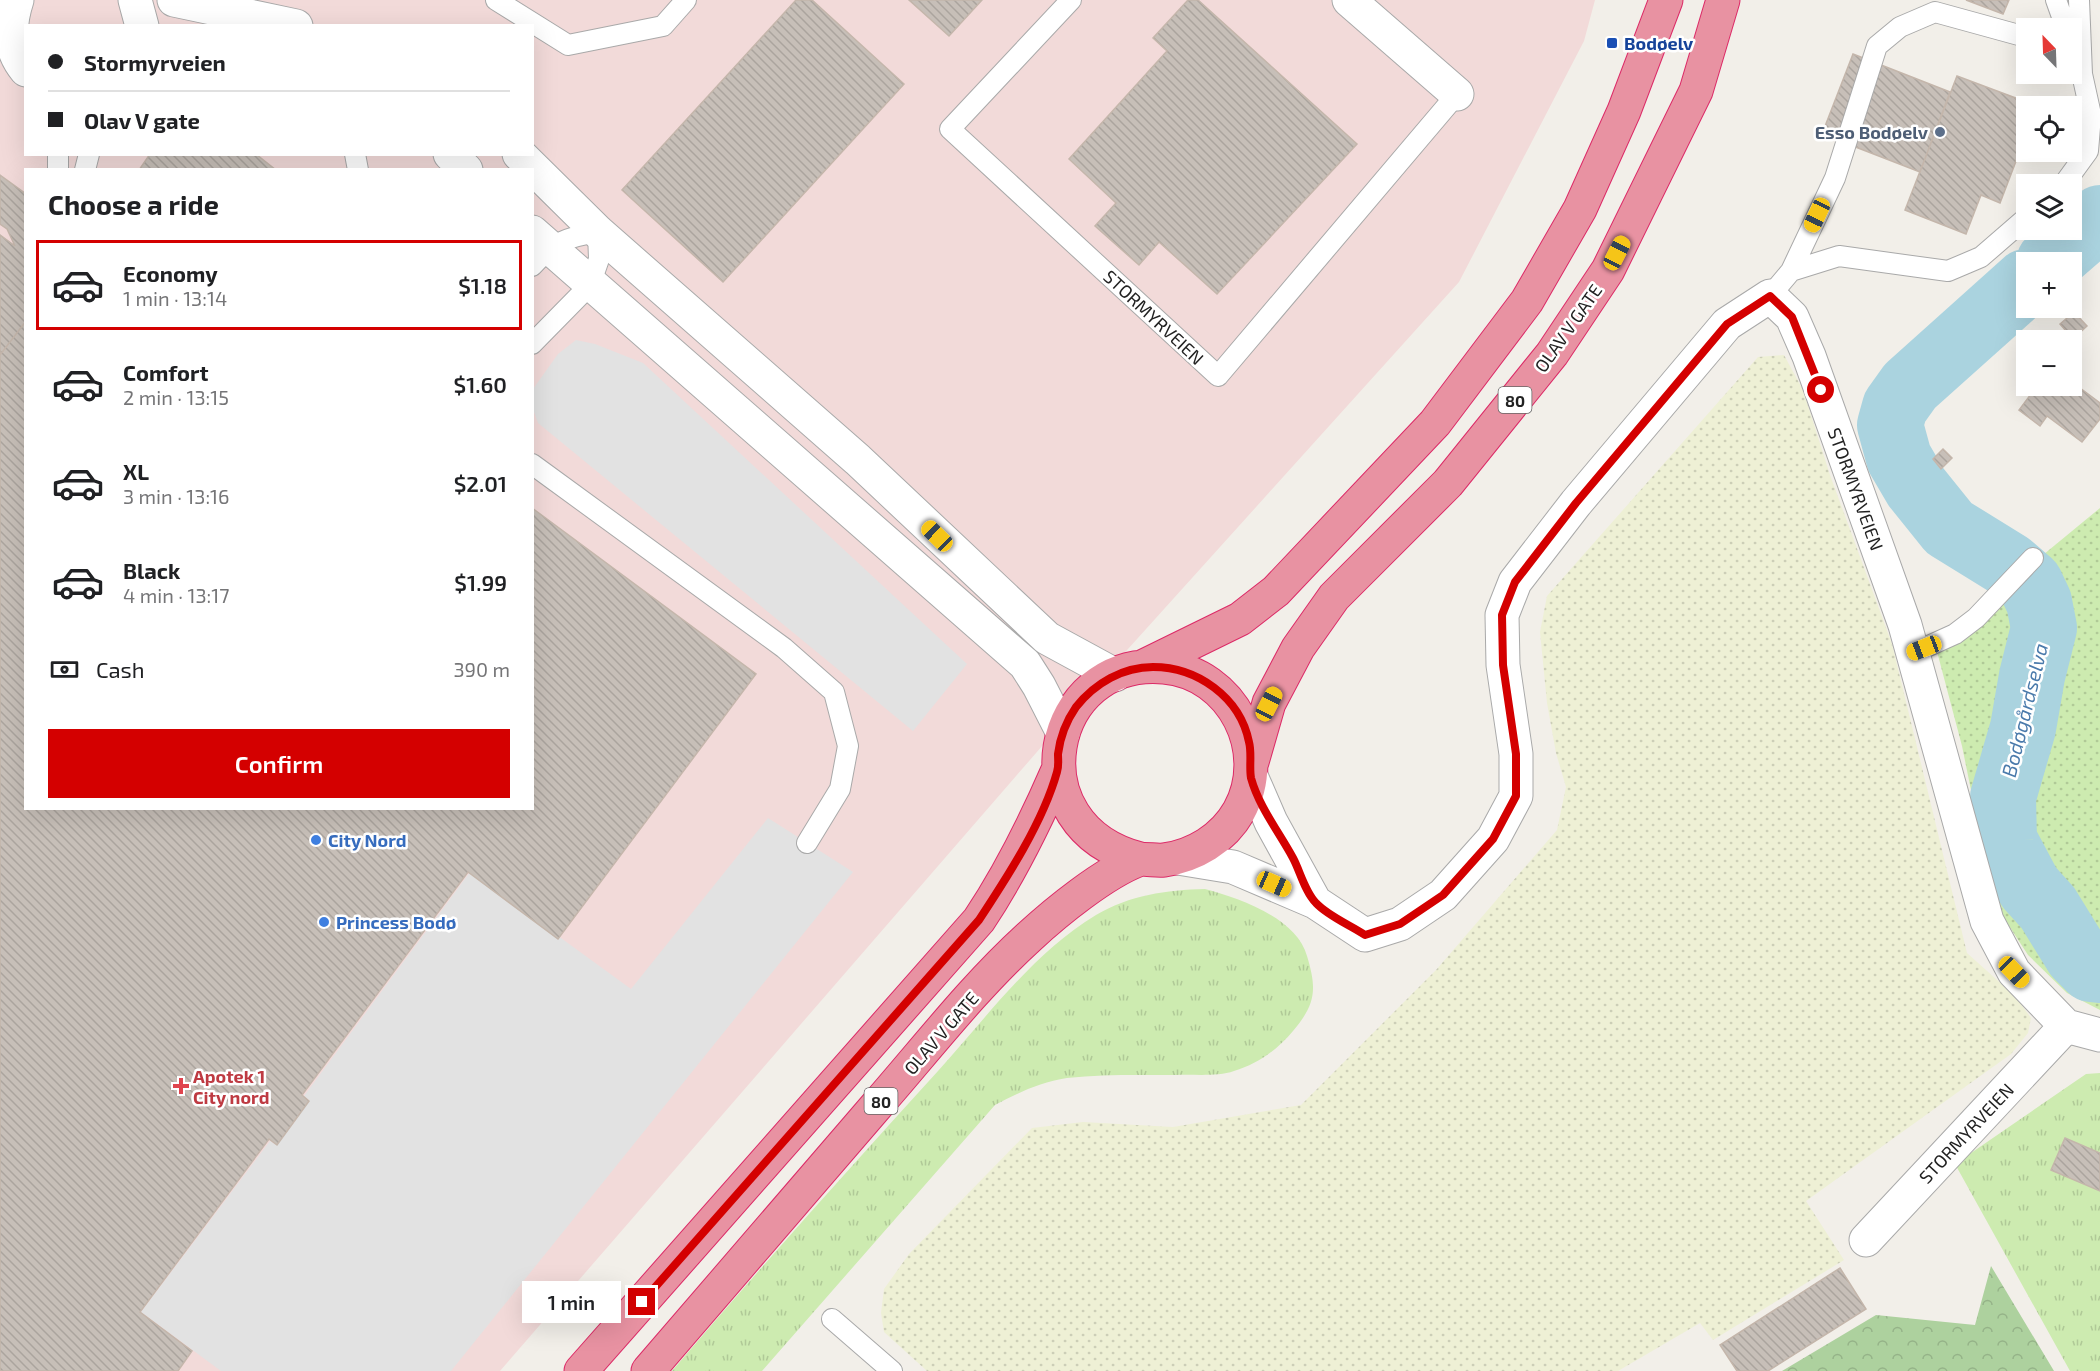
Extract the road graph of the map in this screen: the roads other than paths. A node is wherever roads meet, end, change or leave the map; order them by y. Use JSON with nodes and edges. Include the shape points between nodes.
{"nodes":[{"id":1,"x":15,"y":0,"type":"edge"},
{"id":2,"x":135,"y":0,"type":"edge"},
{"id":3,"x":174,"y":0,"type":"edge"},
{"id":4,"x":496,"y":0,"type":"edge"},
{"id":5,"x":686,"y":0,"type":"edge"},
{"id":6,"x":1071,"y":0,"type":"edge"},
{"id":7,"x":1349,"y":0,"type":"edge"},
{"id":8,"x":1666,"y":0,"type":"edge"},
{"id":9,"x":1723,"y":0,"type":"edge"},
{"id":10,"x":2056,"y":0,"type":"edge"},
{"id":11,"x":2079,"y":0,"type":"edge"},
{"id":12,"x":0,"y":3,"type":"edge"},
{"id":13,"x":2062,"y":18,"type":"edge"},
{"id":14,"x":2078,"y":18,"type":"edge"},
{"id":15,"x":141,"y":24,"type":"edge"},
{"id":16,"x":287,"y":24,"type":"edge"},
{"id":17,"x":2016,"y":34,"type":"edge"},
{"id":18,"x":15,"y":63,"type":"edge"},
{"id":19,"x":2082,"y":84,"type":"edge"},
{"id":20,"x":1457,"y":94,"type":"joint"},
{"id":21,"x":452,"y":156,"type":"edge"},
{"id":22,"x":521,"y":156,"type":"edge"},
{"id":23,"x":464,"y":168,"type":"edge"},
{"id":24,"x":533,"y":168,"type":"edge"},
{"id":25,"x":534,"y":169,"type":"edge"},
{"id":26,"x":2071,"y":174,"type":"edge"},
{"id":27,"x":2016,"y":227,"type":"edge"},
{"id":28,"x":598,"y":232,"type":"junction"},
{"id":29,"x":538,"y":249,"type":"edge"},
{"id":30,"x":1781,"y":284,"type":"junction"},
{"id":31,"x":590,"y":285,"type":"junction"},
{"id":32,"x":534,"y":342,"type":"edge"},
{"id":33,"x":534,"y":465,"type":"edge"},
{"id":34,"x":2033,"y":558,"type":"dead end"},
{"id":35,"x":1913,"y":652,"type":"junction"},
{"id":36,"x":1128,"y":671,"type":"junction"},
{"id":37,"x":1063,"y":733,"type":"junction"},
{"id":38,"x":1058,"y":770,"type":"junction"},
{"id":39,"x":1251,"y":770,"type":"junction"},
{"id":40,"x":807,"y":843,"type":"dead end"},
{"id":41,"x":1178,"y":858,"type":"junction"},
{"id":42,"x":1140,"y":859,"type":"junction"},
{"id":43,"x":1315,"y":902,"type":"junction"},
{"id":44,"x":2066,"y":1026,"type":"junction"},
{"id":45,"x":2100,"y":1035,"type":"edge"},
{"id":46,"x":1866,"y":1240,"type":"dead end"},
{"id":47,"x":832,"y":1319,"type":"dead end"},
{"id":48,"x":580,"y":1371,"type":"edge"},
{"id":49,"x":648,"y":1371,"type":"edge"},
{"id":50,"x":892,"y":1371,"type":"edge"}],
"edges":[{"from":1,"to":12,"type":"street"},
{"from":1,"to":18,"type":"street","via":[[11,20]]},
{"from":2,"to":15,"type":"street"},
{"from":3,"to":16,"type":"street"},
{"from":4,"to":5,"type":"lane","via":[[568,45],[663,26]]},
{"from":6,"to":20,"type":"lane","name":"STORMYRVEIEN","via":[[950,129],[1218,375]]},
{"from":7,"to":20,"type":"street","name":"STORMYRVEIEN"},
{"from":8,"to":36,"type":"highway","name":"OLAV V GATE","number":"80","via":[[1624,111],[1580,209],[1527,301],[1435,423],[1276,591],[1240,619]]},
{"from":9,"to":39,"type":"highway","name":"OLAV V GATE","number":"80","via":[[1696,92],[1608,270],[1552,354],[1448,483],[1334,597],[1298,648],[1269,704]]},
{"from":10,"to":13,"type":"lane"},
{"from":11,"to":14,"type":"lane"},
{"from":17,"to":30,"type":"lane","via":[[1935,12],[1900,27],[1877,46],[1835,178]]},
{"from":19,"to":26,"type":"lane","via":[[2091,115],[2088,151]]},
{"from":21,"to":23,"type":"street"},
{"from":22,"to":24,"type":"street"},
{"from":25,"to":28,"type":"street"},
{"from":27,"to":30,"type":"lane","via":[[1981,257],[1948,271],[1839,256]]},
{"from":28,"to":29,"type":"lane"},
{"from":28,"to":31,"type":"lane","via":[[599,259]]},
{"from":28,"to":36,"type":"street","via":[[858,460],[1047,638]]},
{"from":29,"to":31,"type":"street"},
{"from":30,"to":35,"type":"street","name":"STORMYRVEIEN"},
{"from":30,"to":43,"type":"street","via":[[1727,324],[1576,503],[1515,582],[1502,625],[1503,665],[1516,754],[1516,796],[1493,839],[1443,895],[1400,924],[1365,935]]},
{"from":31,"to":32,"type":"lane"},
{"from":31,"to":37,"type":"street","via":[[1025,664]]},
{"from":33,"to":40,"type":"lane","via":[[784,648],[834,692],[848,746],[840,789]]},
{"from":34,"to":35,"type":"lane","via":[[1976,618],[1955,634]]},
{"from":35,"to":44,"type":"street","name":"STORMYRVEIEN","via":[[1987,921],[2014,972]]},
{"from":36,"to":37,"type":"highway","name":"OLAV V GATE","number":"80","via":[[1092,689]]},
{"from":36,"to":39,"type":"highway","name":"OLAV V GATE","number":"80","via":[[1166,667],[1209,683],[1241,718],[1249,740]]},
{"from":37,"to":38,"type":"highway","name":"OLAV V GATE","number":"80"},
{"from":38,"to":42,"type":"highway","name":"OLAV V GATE","number":"80","via":[[1070,812],[1083,829],[1119,854]]},
{"from":38,"to":48,"type":"highway","name":"OLAV V GATE","number":"80","via":[[1032,832],[979,920]]},
{"from":39,"to":41,"type":"highway","name":"OLAV V GATE","number":"80","via":[[1238,813],[1227,828],[1196,851]]},
{"from":39,"to":43,"type":"street","via":[[1271,822]]},
{"from":41,"to":42,"type":"highway","name":"OLAV V GATE","number":"80"},
{"from":41,"to":43,"type":"street","via":[[1233,867]]},
{"from":42,"to":49,"type":"highway","name":"OLAV V GATE","number":"80","via":[[1069,903],[1027,938],[958,1012]]},
{"from":44,"to":45,"type":"street"},
{"from":44,"to":46,"type":"street","name":"STORMYRVEIEN"},
{"from":47,"to":50,"type":"lane"}]}
